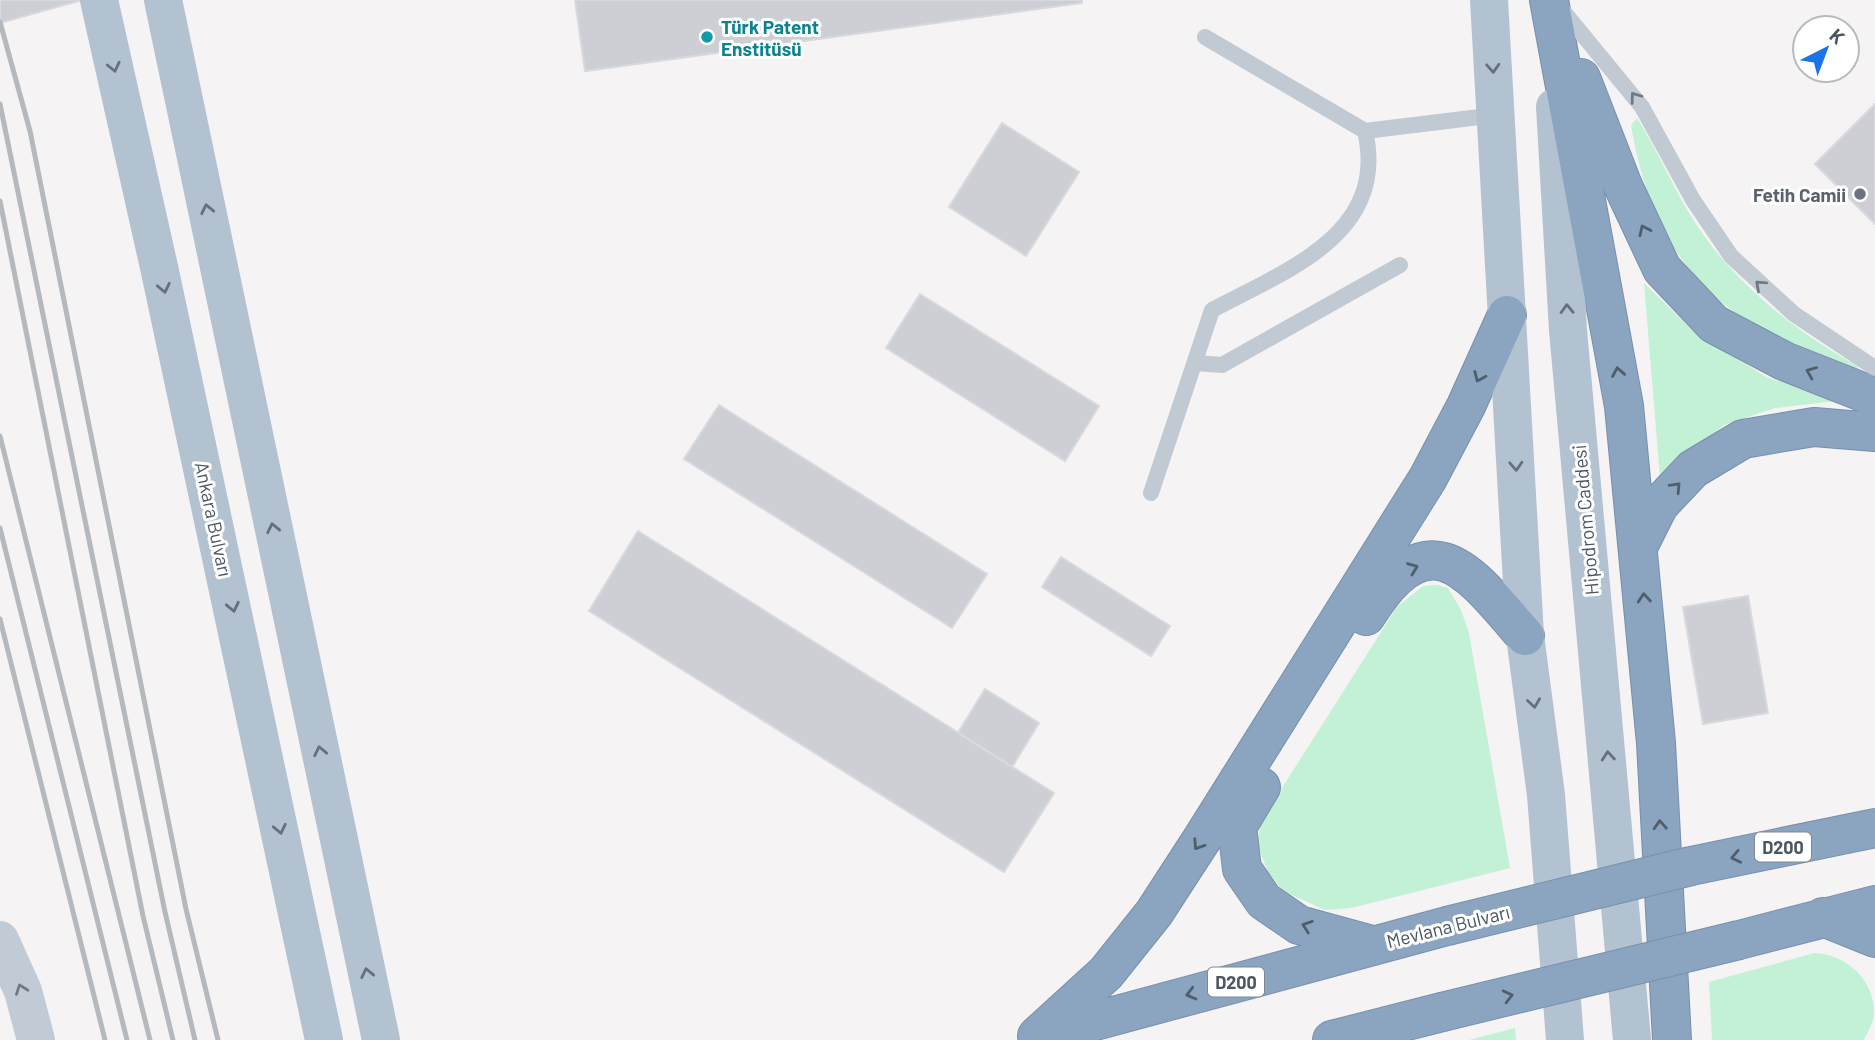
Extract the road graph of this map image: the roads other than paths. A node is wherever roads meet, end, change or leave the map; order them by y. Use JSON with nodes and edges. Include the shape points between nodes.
{"nodes":[{"id":1,"x":99,"y":0,"type":"edge"},
{"id":2,"x":163,"y":0,"type":"edge"},
{"id":3,"x":175,"y":0,"type":"edge"},
{"id":4,"x":1489,"y":0,"type":"edge"},
{"id":5,"x":1551,"y":0,"type":"edge"},
{"id":6,"x":1205,"y":37,"type":"dead end"},
{"id":7,"x":171,"y":41,"type":"junction"},
{"id":8,"x":1496,"y":115,"type":"junction"},
{"id":9,"x":1365,"y":131,"type":"junction"},
{"id":10,"x":1400,"y":265,"type":"dead end"},
{"id":11,"x":1507,"y":315,"type":"junction"},
{"id":12,"x":1195,"y":363,"type":"junction"},
{"id":13,"x":1875,"y":368,"type":"edge"},
{"id":14,"x":1875,"y":397,"type":"edge"},
{"id":15,"x":1875,"y":432,"type":"edge"},
{"id":16,"x":1152,"y":494,"type":"dead end"},
{"id":17,"x":1640,"y":543,"type":"junction"},
{"id":18,"x":1525,"y":636,"type":"junction"},
{"id":19,"x":1875,"y":828,"type":"edge"},
{"id":20,"x":1875,"y":905,"type":"edge"},
{"id":21,"x":1823,"y":917,"type":"junction"},
{"id":22,"x":1875,"y":938,"type":"edge"},
{"id":23,"x":0,"y":940,"type":"edge"},
{"id":24,"x":1372,"y":945,"type":"junction"},
{"id":25,"x":1031,"y":1038,"type":"edge"},
{"id":26,"x":36,"y":1040,"type":"edge"},
{"id":27,"x":324,"y":1040,"type":"edge"},
{"id":28,"x":381,"y":1040,"type":"edge"},
{"id":29,"x":1332,"y":1040,"type":"edge"},
{"id":30,"x":1565,"y":1040,"type":"edge"},
{"id":31,"x":1632,"y":1040,"type":"edge"},
{"id":32,"x":1672,"y":1040,"type":"edge"}],
"edges":[{"from":1,"to":27,"type":"main road","name":"Ankara Bulvarı","one_way":true},
{"from":2,"to":7,"type":"main road"},
{"from":3,"to":7,"type":"main road"},
{"from":4,"to":8,"type":"main road","one_way":true},
{"from":13,"to":5,"type":"lane","one_way":true,"via":[[1794,314],[1731,256],[1693,200],[1642,107]]},
{"from":14,"to":5,"type":"highway","one_way":true,"via":[[1784,361],[1714,324],[1662,269],[1623,186]]},
{"from":17,"to":5,"type":"highway","one_way":true,"via":[[1624,406]]},
{"from":31,"to":5,"type":"main road","name":"Hipodrom Caddesi","one_way":true,"via":[[1567,330]]},
{"from":6,"to":9,"type":"lane"},
{"from":28,"to":7,"type":"main road","one_way":true},
{"from":8,"to":9,"type":"lane"},
{"from":8,"to":11,"type":"main road"},
{"from":9,"to":12,"type":"lane","via":[[1370,167],[1367,188],[1348,225],[1297,264],[1212,310]]},
{"from":10,"to":12,"type":"lane","via":[[1222,365]]},
{"from":11,"to":18,"type":"main road","one_way":true},
{"from":11,"to":25,"type":"highway","one_way":true,"via":[[1428,478],[1154,913],[1106,973]]},
{"from":12,"to":16,"type":"lane"},
{"from":17,"to":15,"type":"highway","one_way":true,"via":[[1659,505],[1693,469],[1743,439],[1814,427]]},
{"from":32,"to":17,"type":"highway","one_way":true},
{"from":24,"to":18,"type":"highway","one_way":true,"via":[[1299,925],[1264,901],[1242,869],[1237,827],[1385,586],[1406,569],[1434,561],[1454,563],[1474,576]]},
{"from":18,"to":30,"type":"main road","one_way":true,"via":[[1546,795]]},
{"from":19,"to":24,"type":"highway","name":"Mevlana Bulvarı","number":"D200","one_way":true,"bridge":true,"via":[[1691,866]]},
{"from":20,"to":21,"type":"highway"},
{"from":21,"to":22,"type":"highway"},
{"from":29,"to":21,"type":"highway","one_way":true,"bridge":true},
{"from":26,"to":23,"type":"main road","one_way":true,"via":[[23,991]]},
{"from":24,"to":25,"type":"highway","name":"Mevlana Bulvarı","number":"D200","one_way":true}]}
